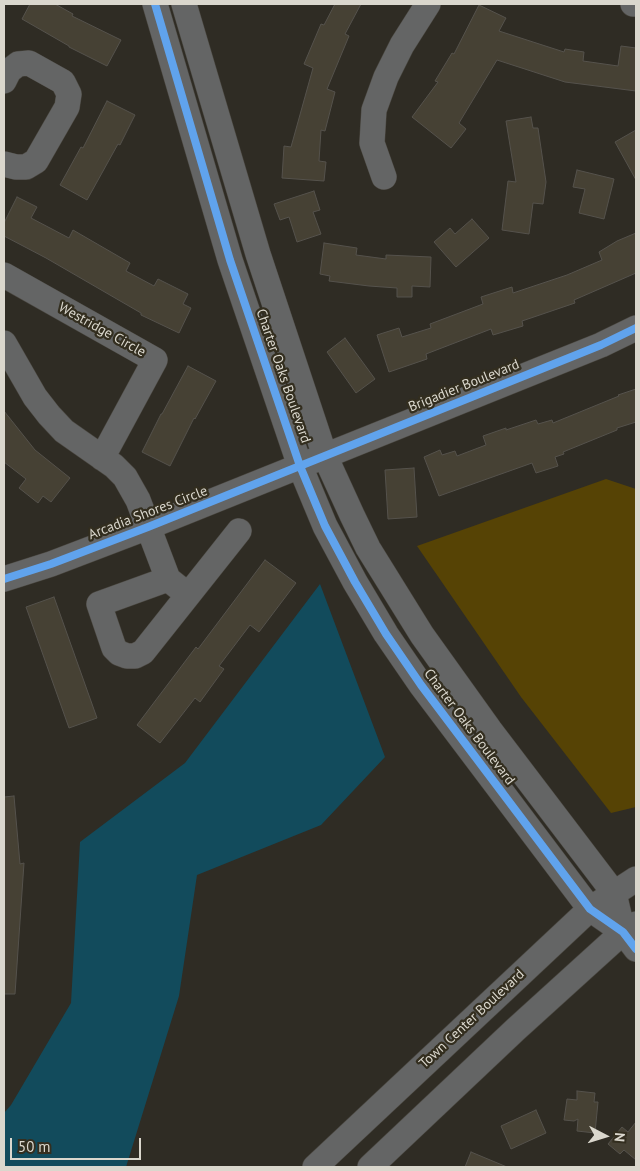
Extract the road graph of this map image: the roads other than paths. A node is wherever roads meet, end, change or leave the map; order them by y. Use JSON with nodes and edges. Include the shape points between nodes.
{"nodes":[{"id":1,"x":155,"y":4,"type":"edge"},
{"id":2,"x":184,"y":4,"type":"edge"},
{"id":3,"x":428,"y":4,"type":"edge"},
{"id":4,"x":4,"y":81,"type":"edge"},
{"id":5,"x":4,"y":164,"type":"edge"},
{"id":6,"x":384,"y":177,"type":"dead end"},
{"id":7,"x":4,"y":275,"type":"edge"},
{"id":8,"x":636,"y":328,"type":"edge"},
{"id":9,"x":4,"y":343,"type":"edge"},
{"id":10,"x":325,"y":456,"type":"junction"},
{"id":11,"x":102,"y":458,"type":"junction"},
{"id":12,"x":300,"y":466,"type":"junction"},
{"id":13,"x":148,"y":527,"type":"junction"},
{"id":14,"x":239,"y":531,"type":"dead end"},
{"id":15,"x":4,"y":579,"type":"edge"},
{"id":16,"x":168,"y":579,"type":"junction"},
{"id":17,"x":188,"y":595,"type":"junction"},
{"id":18,"x":636,"y":879,"type":"edge"},
{"id":19,"x":614,"y":893,"type":"junction"},
{"id":20,"x":590,"y":909,"type":"junction"},
{"id":21,"x":632,"y":935,"type":"edge"},
{"id":22,"x":315,"y":1167,"type":"edge"},
{"id":23,"x":370,"y":1167,"type":"edge"}],
"edges":[{"from":1,"to":12,"type":"street","name":"Charter Oaks Boulevard","via":[[230,260]]},
{"from":2,"to":10,"type":"street","name":"Charter Oaks Boulevard","via":[[258,254]]},
{"from":3,"to":6,"type":"street","via":[[402,45],[374,110],[372,143]]},
{"from":4,"to":5,"type":"street","via":[[18,64],[30,63],[64,82],[69,94],[67,107],[36,161],[26,167]]},
{"from":7,"to":11,"type":"street","name":"Westridge Circle","via":[[155,360]]},
{"from":8,"to":10,"type":"street","name":"Brigadier Boulevard"},
{"from":9,"to":11,"type":"street","via":[[49,415],[64,431]]},
{"from":10,"to":12,"type":"street","name":"Brigadier Boulevard"},
{"from":10,"to":19,"type":"street","name":"Charter Oaks Boulevard","via":[[368,548],[422,635]]},
{"from":11,"to":13,"type":"street","via":[[125,477]]},
{"from":12,"to":13,"type":"street","name":"Arcadia Shores Circle"},
{"from":12,"to":20,"type":"street","name":"Charter Oaks Boulevard","via":[[329,534],[386,634]]},
{"from":13,"to":15,"type":"street","name":"Arcadia Shores Circle"},
{"from":13,"to":16,"type":"street"},
{"from":14,"to":17,"type":"street"},
{"from":16,"to":17,"type":"street"},
{"from":16,"to":17,"type":"street","via":[[99,604],[114,648],[119,653],[135,656],[143,652]]},
{"from":18,"to":19,"type":"street","name":"Town Center Boulevard"},
{"from":19,"to":20,"type":"street","name":"Town Center Boulevard"},
{"from":19,"to":21,"type":"street","name":"Charter Oaks Boulevard"},
{"from":20,"to":21,"type":"street","name":"Charter Oaks Boulevard"},
{"from":20,"to":22,"type":"street","name":"Town Center Boulevard"},
{"from":21,"to":23,"type":"street","via":[[509,1036]]}]}
